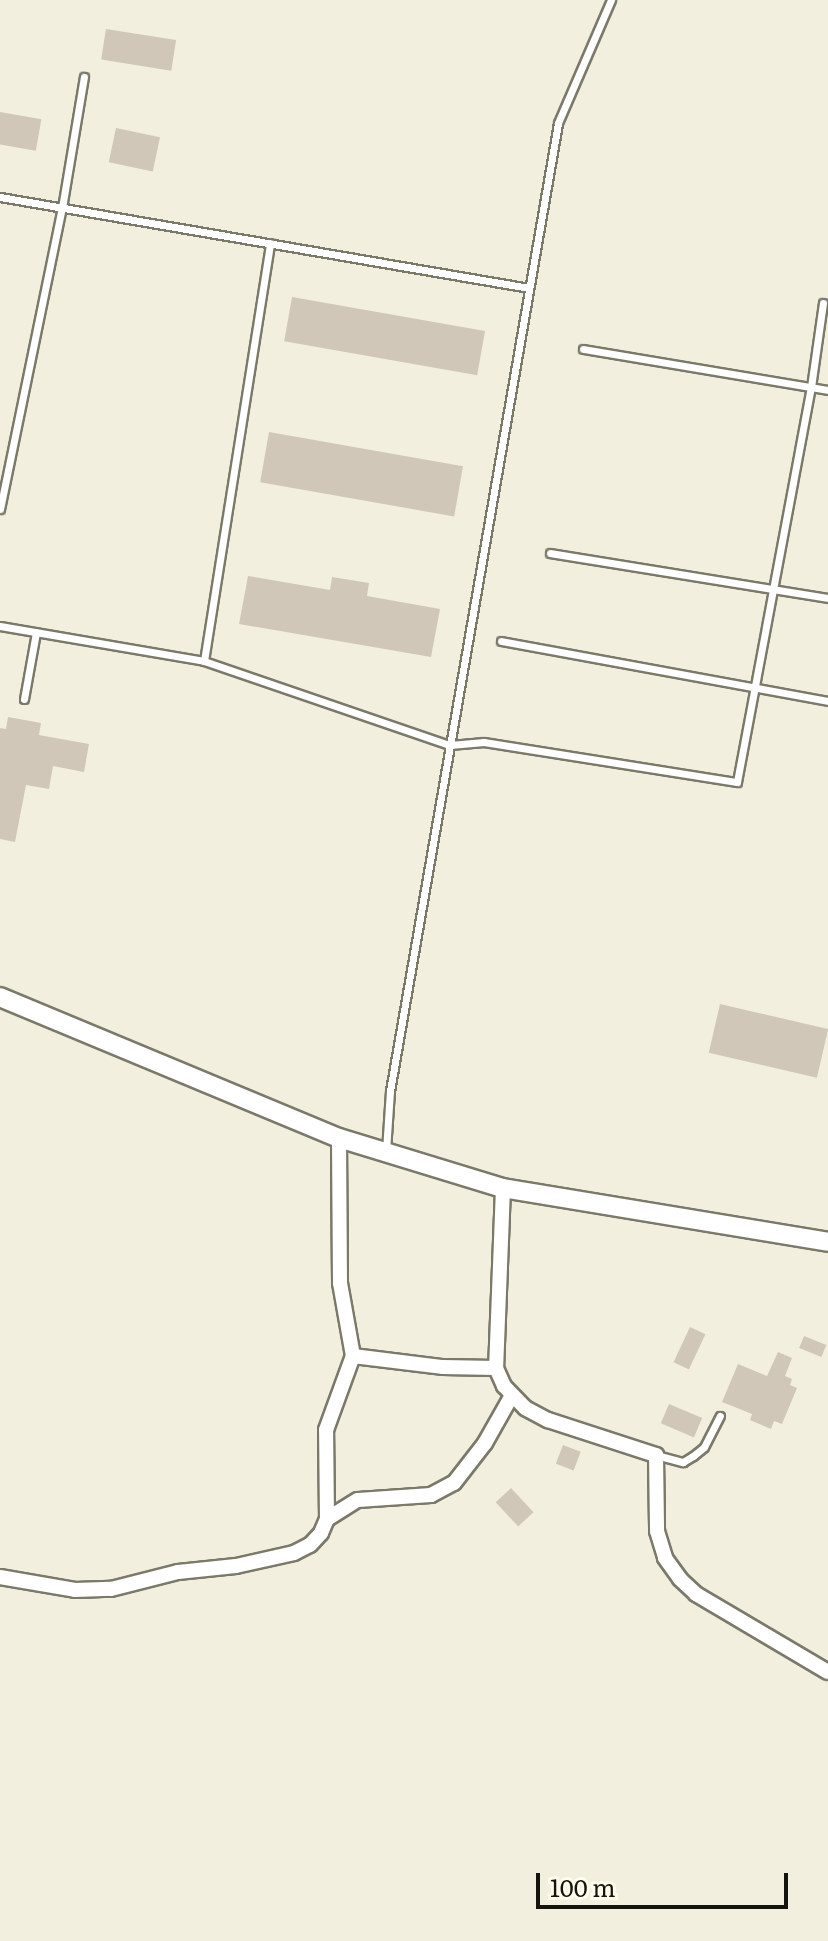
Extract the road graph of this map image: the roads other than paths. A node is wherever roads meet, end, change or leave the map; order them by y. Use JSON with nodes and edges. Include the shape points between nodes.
{"nodes":[{"id":1,"x":611,"y":0,"type":"edge"},
{"id":2,"x":84,"y":77,"type":"dead end"},
{"id":3,"x":0,"y":197,"type":"edge"},
{"id":4,"x":62,"y":208,"type":"junction"},
{"id":5,"x":270,"y":243,"type":"junction"},
{"id":6,"x":529,"y":288,"type":"junction"},
{"id":7,"x":823,"y":303,"type":"dead end"},
{"id":8,"x":583,"y":349,"type":"dead end"},
{"id":9,"x":811,"y":387,"type":"junction"},
{"id":10,"x":828,"y":390,"type":"edge"},
{"id":11,"x":0,"y":509,"type":"edge"},
{"id":12,"x":550,"y":553,"type":"dead end"},
{"id":13,"x":771,"y":589,"type":"junction"},
{"id":14,"x":828,"y":598,"type":"edge"},
{"id":15,"x":0,"y":626,"type":"edge"},
{"id":16,"x":36,"y":632,"type":"junction"},
{"id":17,"x":501,"y":641,"type":"dead end"},
{"id":18,"x":204,"y":661,"type":"junction"},
{"id":19,"x":754,"y":688,"type":"junction"},
{"id":20,"x":24,"y":699,"type":"dead end"},
{"id":21,"x":828,"y":701,"type":"edge"},
{"id":22,"x":450,"y":745,"type":"junction"},
{"id":23,"x":0,"y":997,"type":"edge"},
{"id":24,"x":339,"y":1138,"type":"junction"},
{"id":25,"x":386,"y":1153,"type":"junction"},
{"id":26,"x":503,"y":1188,"type":"junction"},
{"id":27,"x":828,"y":1242,"type":"edge"},
{"id":28,"x":353,"y":1356,"type":"junction"},
{"id":29,"x":496,"y":1368,"type":"junction"},
{"id":30,"x":511,"y":1397,"type":"junction"},
{"id":31,"x":720,"y":1416,"type":"dead end"},
{"id":32,"x":656,"y":1455,"type":"junction"},
{"id":33,"x":327,"y":1519,"type":"junction"},
{"id":34,"x":0,"y":1577,"type":"edge"},
{"id":35,"x":828,"y":1672,"type":"edge"}],
"edges":[{"from":1,"to":6,"type":"lane","via":[[558,123]]},
{"from":2,"to":4,"type":"lane"},
{"from":3,"to":4,"type":"lane"},
{"from":4,"to":5,"type":"lane"},
{"from":4,"to":11,"type":"lane"},
{"from":5,"to":6,"type":"lane"},
{"from":5,"to":18,"type":"lane"},
{"from":6,"to":22,"type":"lane"},
{"from":7,"to":9,"type":"lane"},
{"from":8,"to":9,"type":"lane"},
{"from":9,"to":10,"type":"lane"},
{"from":9,"to":13,"type":"lane"},
{"from":12,"to":13,"type":"lane"},
{"from":13,"to":14,"type":"lane"},
{"from":13,"to":19,"type":"lane"},
{"from":15,"to":16,"type":"lane"},
{"from":16,"to":18,"type":"lane"},
{"from":16,"to":20,"type":"lane"},
{"from":17,"to":19,"type":"lane"},
{"from":18,"to":22,"type":"lane"},
{"from":19,"to":21,"type":"lane"},
{"from":19,"to":22,"type":"lane","via":[[737,782],[484,742]]},
{"from":22,"to":25,"type":"lane","via":[[390,1091]]},
{"from":23,"to":24,"type":"street"},
{"from":24,"to":25,"type":"street"},
{"from":24,"to":28,"type":"street","via":[[340,1274]]},
{"from":25,"to":26,"type":"street"},
{"from":26,"to":27,"type":"street"},
{"from":26,"to":29,"type":"street"},
{"from":28,"to":29,"type":"street"},
{"from":28,"to":33,"type":"street","via":[[326,1430]]},
{"from":29,"to":30,"type":"street"},
{"from":30,"to":32,"type":"street","via":[[548,1420]]},
{"from":30,"to":33,"type":"street","via":[[454,1483],[431,1495],[358,1500]]},
{"from":31,"to":32,"type":"lane","via":[[704,1447],[693,1456],[683,1462]]},
{"from":32,"to":35,"type":"street","via":[[657,1531],[665,1558],[680,1579]]},
{"from":33,"to":34,"type":"street","via":[[310,1545],[294,1553],[111,1589],[75,1590]]}]}
